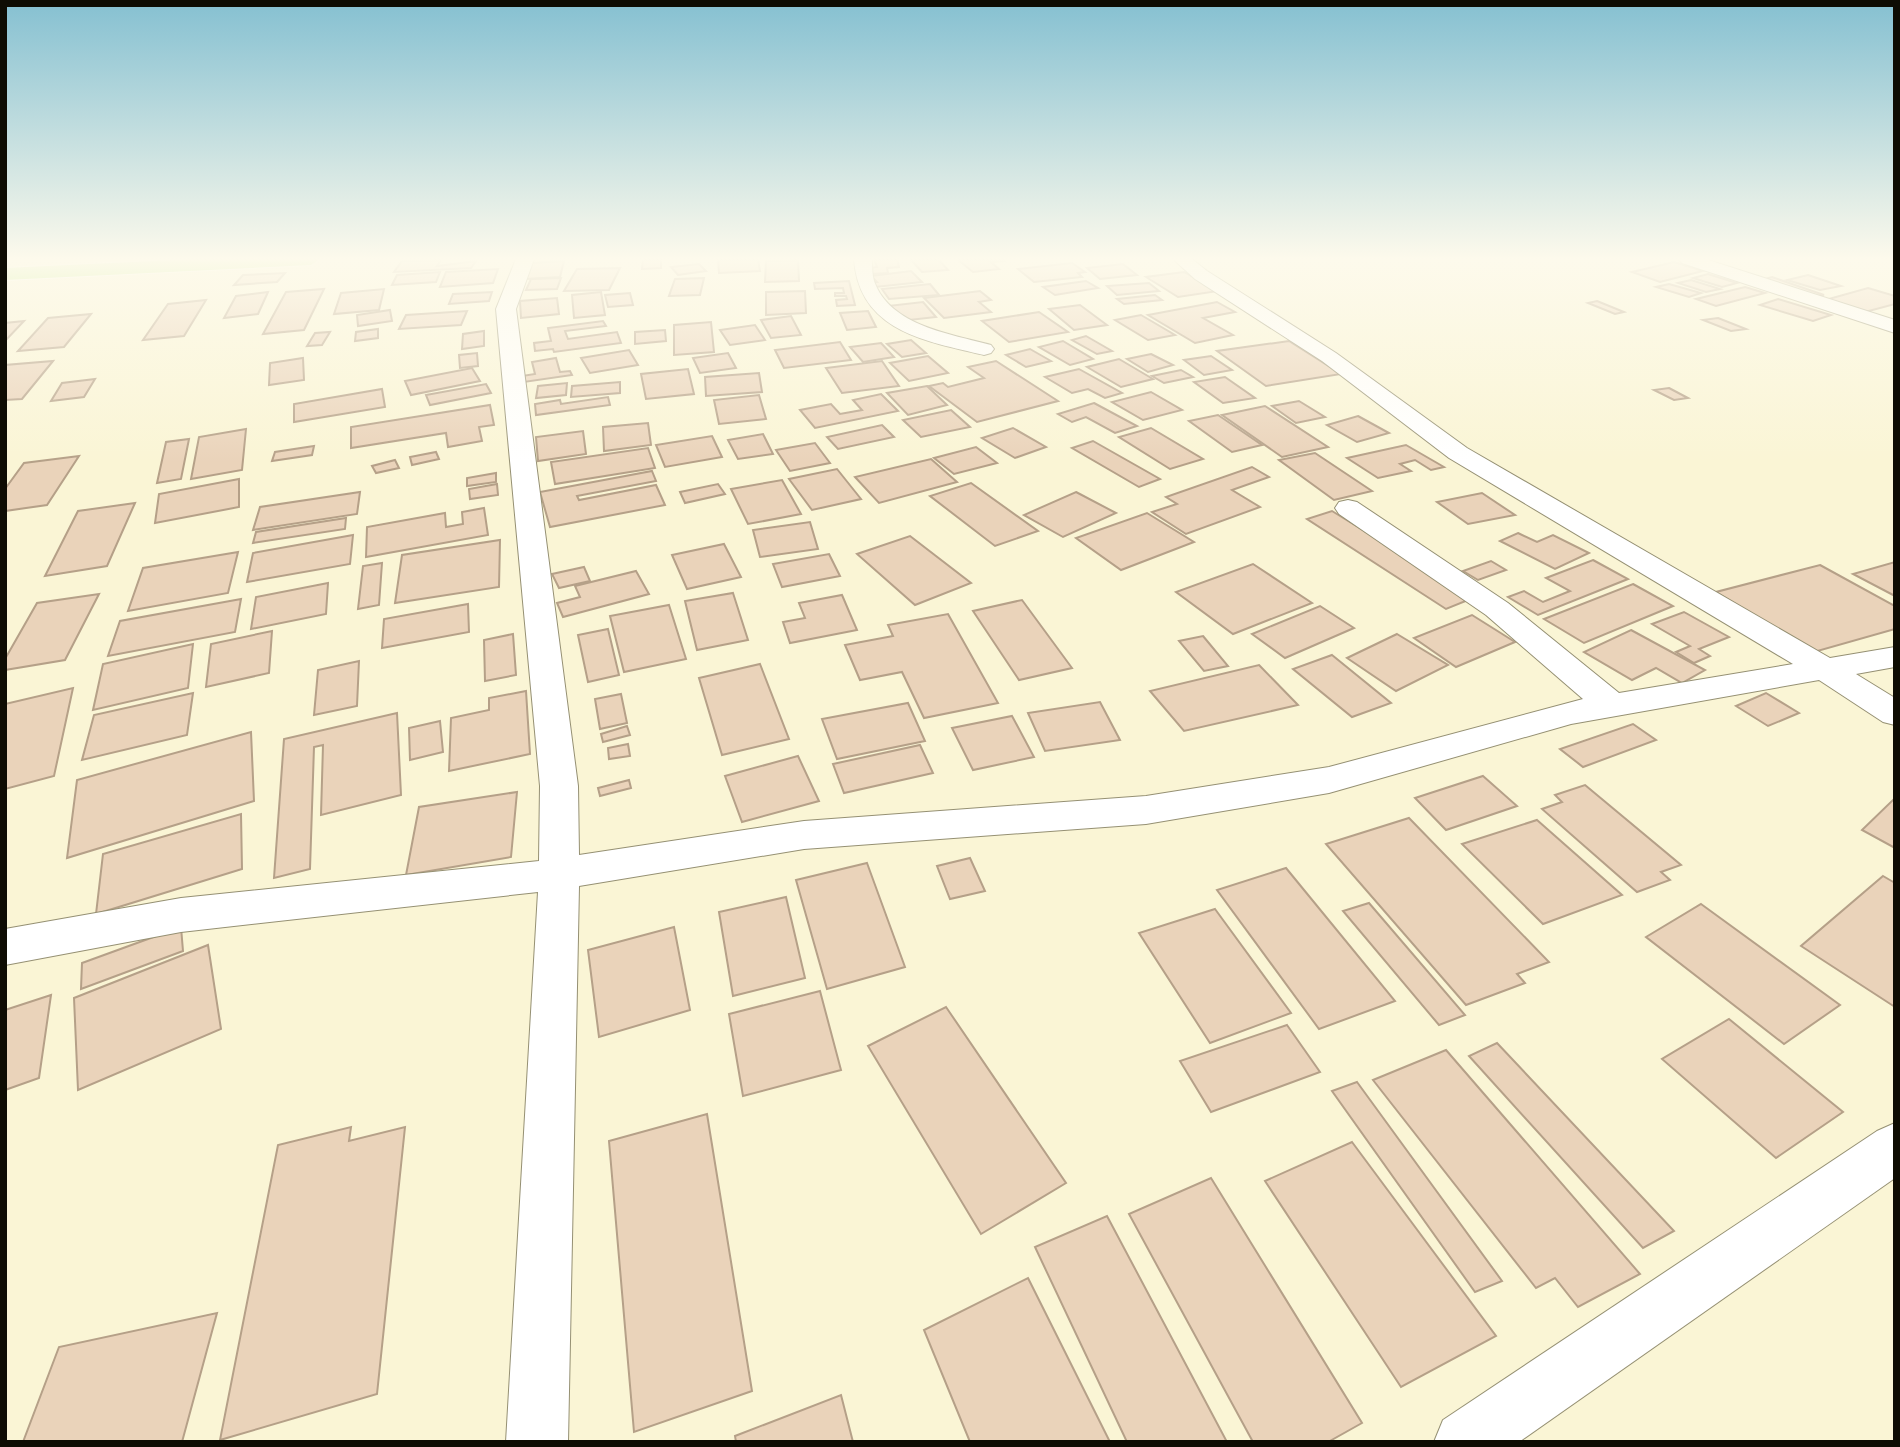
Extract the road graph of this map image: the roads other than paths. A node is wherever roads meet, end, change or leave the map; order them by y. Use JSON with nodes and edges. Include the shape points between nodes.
{"nodes":[{"id":1,"x":508,"y":327,"type":"edge"},
{"id":2,"x":912,"y":327,"type":"edge"},
{"id":3,"x":1280,"y":327,"type":"edge"},
{"id":4,"x":984,"y":349,"type":"dead end"},
{"id":5,"x":1348,"y":508,"type":"dead end"},
{"id":6,"x":1895,"y":657,"type":"edge"},
{"id":7,"x":1825,"y":669,"type":"junction"},
{"id":8,"x":1611,"y":705,"type":"junction"},
{"id":9,"x":1895,"y":714,"type":"edge"},
{"id":10,"x":559,"y":874,"type":"junction"},
{"id":11,"x":5,"y":947,"type":"edge"},
{"id":12,"x":1895,"y":1148,"type":"edge"},
{"id":13,"x":537,"y":1442,"type":"edge"},
{"id":14,"x":1465,"y":1442,"type":"edge"}],
"edges":[{"from":1,"to":10,"type":"street","via":[[559,786]]},
{"from":2,"to":4,"type":"street"},
{"from":3,"to":7,"type":"street","via":[[1458,453]]},
{"from":5,"to":8,"type":"street","via":[[1497,609]]},
{"from":6,"to":7,"type":"street"},
{"from":7,"to":8,"type":"street"},
{"from":7,"to":9,"type":"street"},
{"from":8,"to":10,"type":"street","via":[[1329,780],[1185,804],[804,835]]},
{"from":10,"to":11,"type":"street","via":[[181,915]]},
{"from":10,"to":13,"type":"street"},
{"from":12,"to":14,"type":"street"}]}
